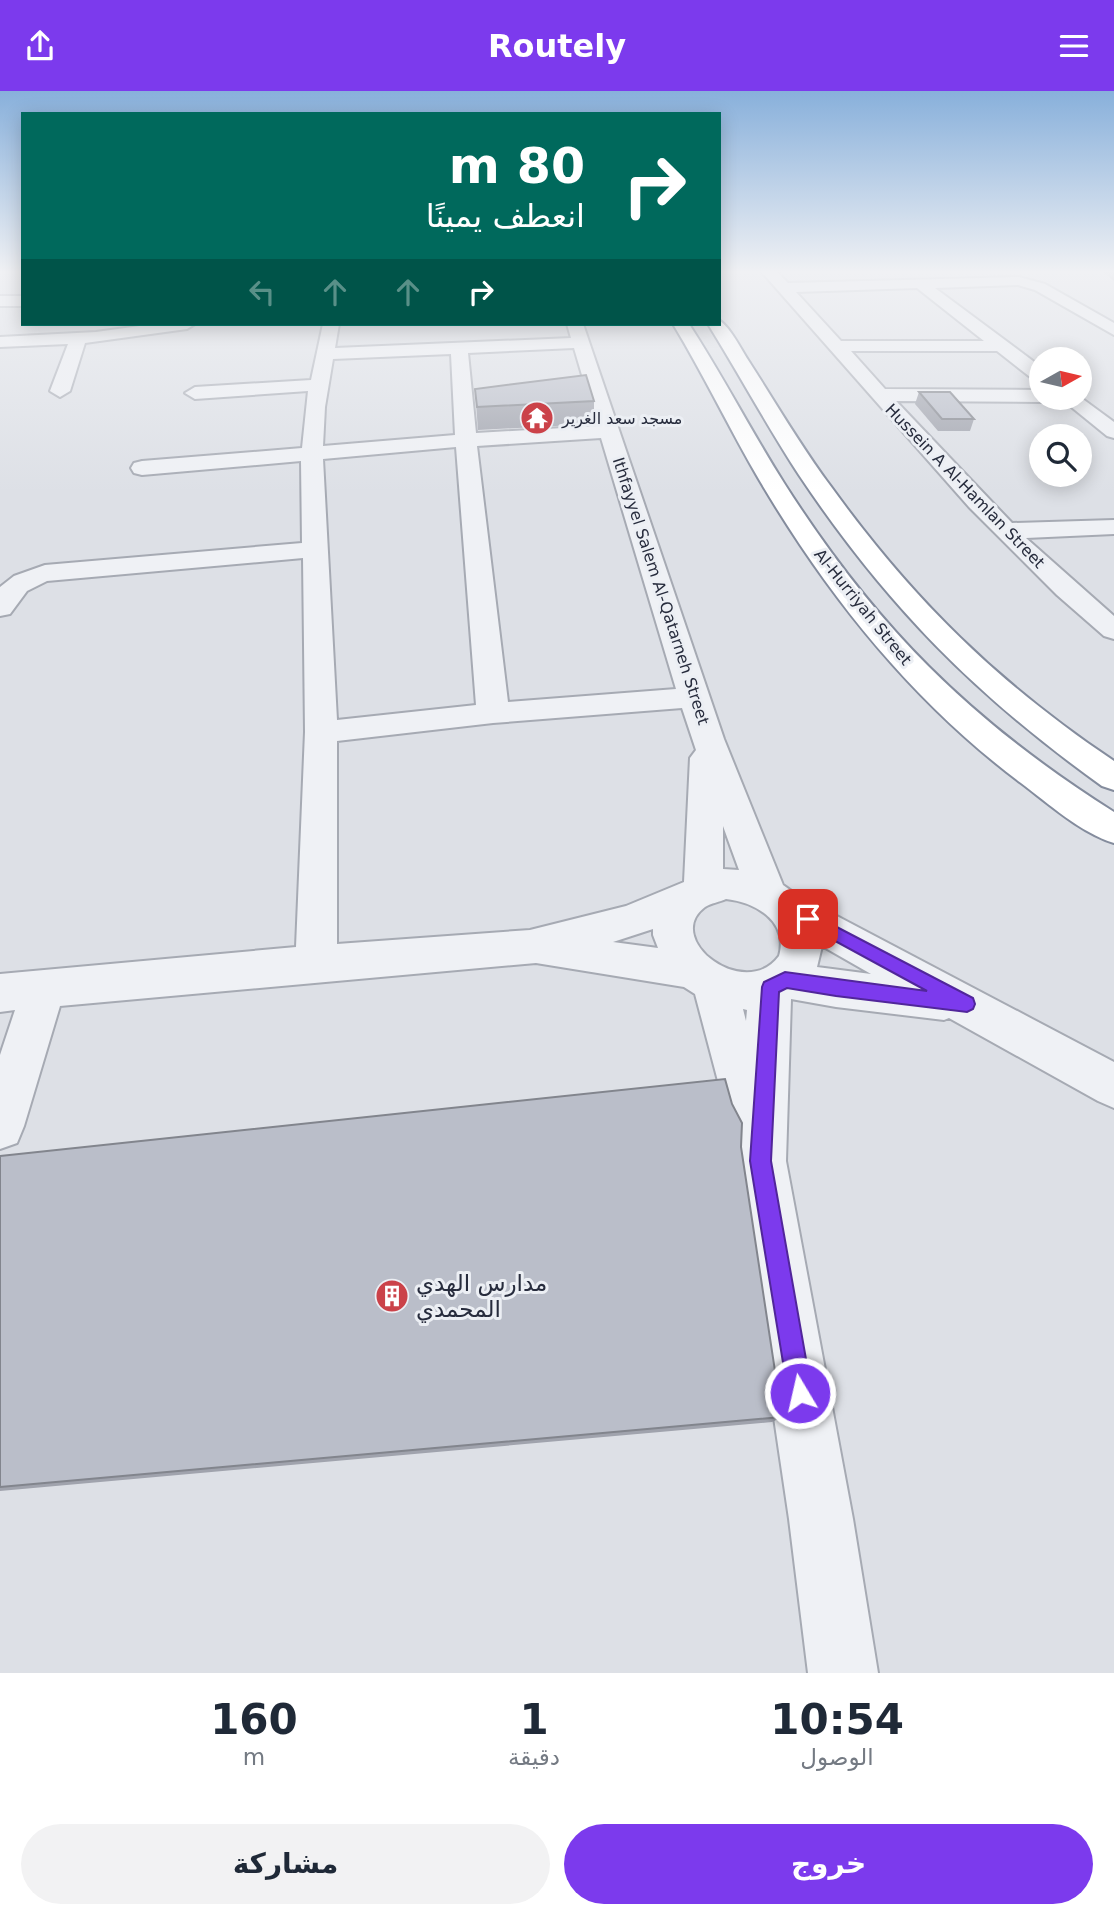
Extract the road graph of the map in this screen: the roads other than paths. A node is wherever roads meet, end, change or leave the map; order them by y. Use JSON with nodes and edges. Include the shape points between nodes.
{"nodes":[{"id":1,"x":76,"y":345,"type":"edge"},
{"id":2,"x":328,"y":345,"type":"edge"},
{"id":3,"x":485,"y":345,"type":"edge"},
{"id":4,"x":582,"y":345,"type":"edge"},
{"id":5,"x":693,"y":345,"type":"edge"},
{"id":6,"x":729,"y":345,"type":"edge"},
{"id":7,"x":1002,"y":346,"type":"joint"},
{"id":8,"x":835,"y":347,"type":"joint"},
{"id":9,"x":460,"y":348,"type":"junction"},
{"id":10,"x":327,"y":354,"type":"junction"},
{"id":11,"x":1029,"y":367,"type":"edge"},
{"id":12,"x":319,"y":385,"type":"junction"},
{"id":13,"x":60,"y":391,"type":"dead end"},
{"id":14,"x":195,"y":393,"type":"dead end"},
{"id":15,"x":878,"y":395,"type":"junction"},
{"id":16,"x":1029,"y":396,"type":"edge"},
{"id":17,"x":1085,"y":410,"type":"edge"},
{"id":18,"x":610,"y":431,"type":"junction"},
{"id":19,"x":1114,"y":432,"type":"edge"},
{"id":20,"x":467,"y":440,"type":"junction"},
{"id":21,"x":312,"y":454,"type":"junction"},
{"id":22,"x":142,"y":468,"type":"dead end"},
{"id":23,"x":1114,"y":527,"type":"edge"},
{"id":24,"x":1007,"y":531,"type":"junction"},
{"id":25,"x":316,"y":549,"type":"junction"},
{"id":26,"x":0,"y":608,"type":"edge"},
{"id":27,"x":1114,"y":630,"type":"edge"},
{"id":28,"x":694,"y":697,"type":"junction"},
{"id":29,"x":493,"y":713,"type":"junction"},
{"id":30,"x":321,"y":732,"type":"junction"},
{"id":31,"x":708,"y":739,"type":"junction"},
{"id":32,"x":1114,"y":778,"type":"edge"},
{"id":33,"x":1114,"y":830,"type":"edge"},
{"id":34,"x":695,"y":893,"type":"junction"},
{"id":35,"x":776,"y":900,"type":"junction"},
{"id":36,"x":530,"y":947,"type":"junction"},
{"id":37,"x":316,"y":963,"type":"junction"},
{"id":38,"x":704,"y":978,"type":"junction"},
{"id":39,"x":778,"y":984,"type":"junction"},
{"id":40,"x":44,"y":989,"type":"junction"},
{"id":41,"x":0,"y":993,"type":"edge"},
{"id":42,"x":967,"y":1004,"type":"junction"},
{"id":43,"x":1114,"y":1087,"type":"edge"},
{"id":44,"x":0,"y":1126,"type":"edge"},
{"id":45,"x":760,"y":1148,"type":"junction"},
{"id":46,"x":843,"y":1673,"type":"edge"}],
"edges":[{"from":1,"to":13,"type":"street"},
{"from":2,"to":10,"type":"street"},
{"from":3,"to":9,"type":"street"},
{"from":4,"to":18,"type":"street","name":"Ithfayyel Salem Al-Qatarneh Street"},
{"from":5,"to":33,"type":"highway","name":"Al-Hurriyah Street","via":[[785,503],[842,585],[903,659],[952,709],[1026,769]]},
{"from":6,"to":32,"type":"highway","name":"Al-Hurriyah Street","via":[[823,492],[933,630],[1001,694]]},
{"from":7,"to":8,"type":"street"},
{"from":7,"to":11,"type":"street"},
{"from":8,"to":15,"type":"street","name":"Hussein A Al-Hamlan Street"},
{"from":9,"to":10,"type":"street"},
{"from":9,"to":20,"type":"street"},
{"from":10,"to":12,"type":"street"},
{"from":12,"to":14,"type":"street"},
{"from":12,"to":21,"type":"street"},
{"from":15,"to":16,"type":"street"},
{"from":15,"to":24,"type":"street","name":"Hussein A Al-Hamlan Street"},
{"from":17,"to":19,"type":"street"},
{"from":18,"to":20,"type":"street"},
{"from":18,"to":28,"type":"street","name":"Ithfayyel Salem Al-Qatarneh Street"},
{"from":20,"to":21,"type":"street"},
{"from":20,"to":29,"type":"street"},
{"from":21,"to":22,"type":"street"},
{"from":21,"to":25,"type":"street"},
{"from":23,"to":24,"type":"street"},
{"from":24,"to":27,"type":"street","name":"Hussein A Al-Hamlan Street"},
{"from":25,"to":26,"type":"street","via":[[45,573],[13,587]]},
{"from":25,"to":30,"type":"street"},
{"from":28,"to":29,"type":"street"},
{"from":28,"to":31,"type":"street","name":"Ithfayyel Salem Al-Qatarneh Street"},
{"from":29,"to":30,"type":"street"},
{"from":30,"to":37,"type":"street"},
{"from":31,"to":34,"type":"street","name":"Ithfayyel Salem Al-Qatarneh Street"},
{"from":31,"to":35,"type":"street","name":"Ithfayyel Salem Al-Qatarneh Street"},
{"from":34,"to":35,"type":"street","via":[[724,884],[746,885]]},
{"from":34,"to":36,"type":"street","via":[[634,920]]},
{"from":34,"to":38,"type":"street","via":[[675,913],[671,933],[677,953]]},
{"from":35,"to":39,"type":"street","via":[[798,925],[803,945],[799,964]]},
{"from":35,"to":42,"type":"street"},
{"from":36,"to":37,"type":"street"},
{"from":36,"to":38,"type":"street"},
{"from":37,"to":40,"type":"street"},
{"from":38,"to":39,"type":"street","via":[[743,991]]},
{"from":38,"to":45,"type":"street"},
{"from":39,"to":42,"type":"street"},
{"from":39,"to":45,"type":"street"},
{"from":40,"to":41,"type":"street"},
{"from":40,"to":44,"type":"street"},
{"from":42,"to":43,"type":"street"},
{"from":45,"to":46,"type":"street"}]}
